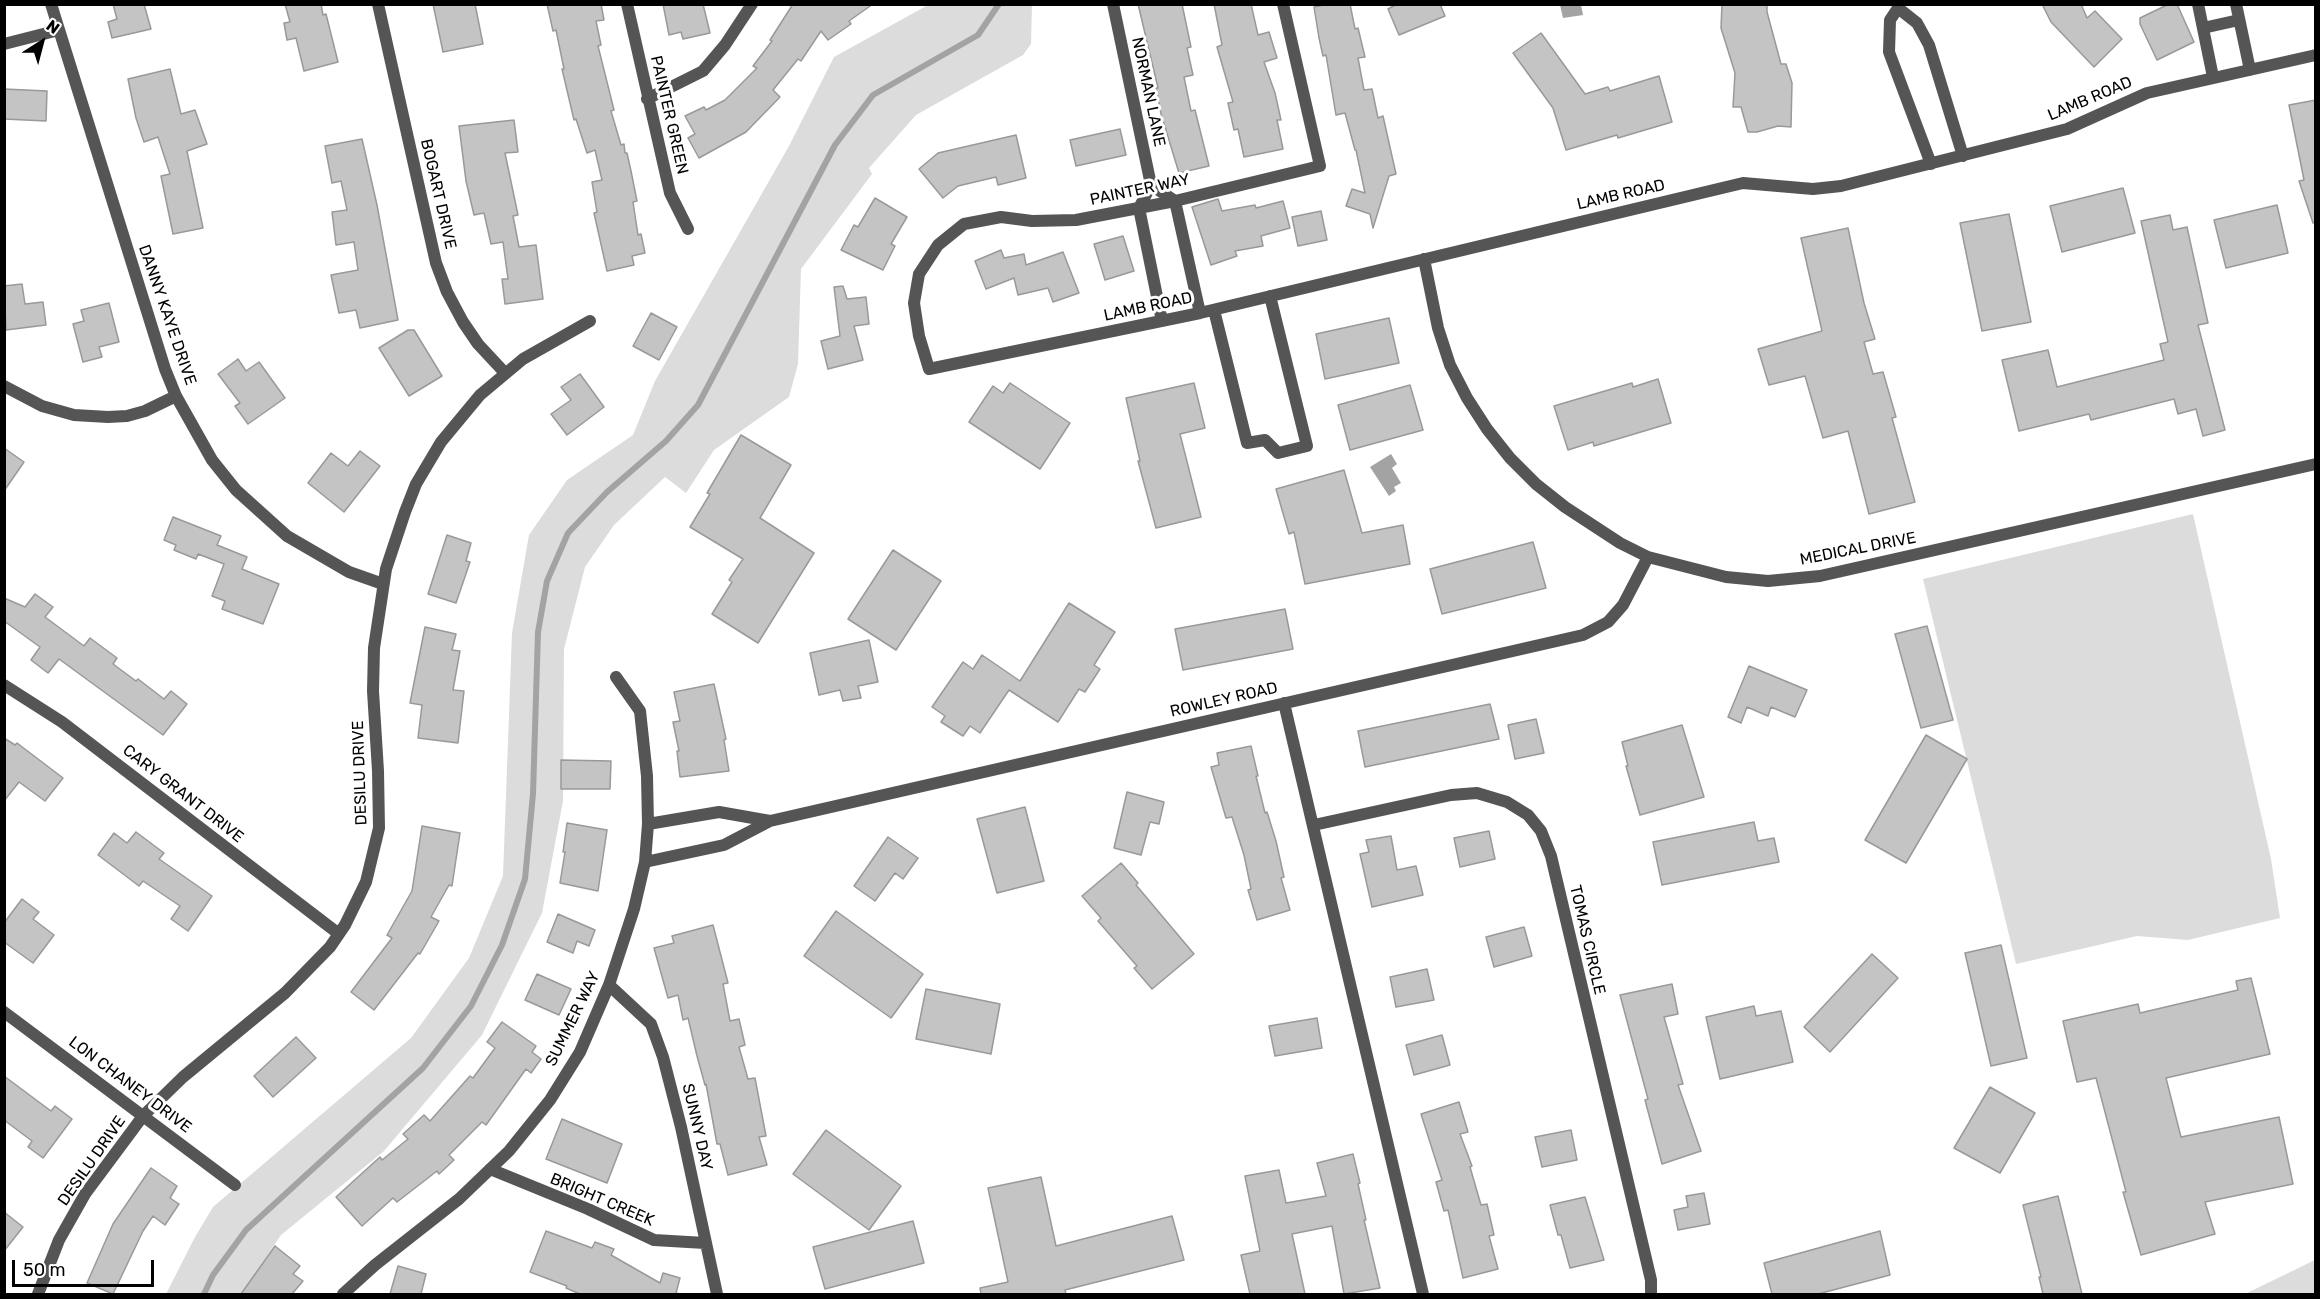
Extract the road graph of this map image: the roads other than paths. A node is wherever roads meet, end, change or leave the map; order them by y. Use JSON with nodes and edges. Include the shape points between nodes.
{"nodes":[{"id":1,"x":51,"y":4,"type":"edge"},
{"id":2,"x":378,"y":4,"type":"edge"},
{"id":3,"x":627,"y":4,"type":"edge"},
{"id":4,"x":752,"y":4,"type":"edge"},
{"id":5,"x":1113,"y":4,"type":"edge"},
{"id":6,"x":1283,"y":4,"type":"edge"},
{"id":7,"x":2198,"y":4,"type":"edge"},
{"id":8,"x":2236,"y":4,"type":"edge"},
{"id":9,"x":1898,"y":6,"type":"edge"},
{"id":10,"x":2239,"y":20,"type":"junction"},
{"id":11,"x":2203,"y":28,"type":"junction"},
{"id":12,"x":59,"y":30,"type":"junction"},
{"id":13,"x":4,"y":44,"type":"edge"},
{"id":14,"x":2316,"y":55,"type":"edge"},
{"id":15,"x":2250,"y":70,"type":"junction"},
{"id":16,"x":2213,"y":77,"type":"junction"},
{"id":17,"x":647,"y":99,"type":"junction"},
{"id":18,"x":1963,"y":156,"type":"junction"},
{"id":19,"x":1931,"y":164,"type":"junction"},
{"id":20,"x":1150,"y":185,"type":"junction"},
{"id":21,"x":1175,"y":201,"type":"junction"},
{"id":22,"x":1139,"y":208,"type":"junction"},
{"id":23,"x":688,"y":229,"type":"dead end"},
{"id":24,"x":1425,"y":259,"type":"junction"},
{"id":25,"x":1270,"y":296,"type":"junction"},
{"id":26,"x":1214,"y":310,"type":"junction"},
{"id":27,"x":1200,"y":313,"type":"junction"},
{"id":28,"x":590,"y":321,"type":"dead end"},
{"id":29,"x":1162,"y":321,"type":"junction"},
{"id":30,"x":929,"y":369,"type":"joint"},
{"id":31,"x":505,"y":373,"type":"junction"},
{"id":32,"x":4,"y":386,"type":"edge"},
{"id":33,"x":176,"y":396,"type":"junction"},
{"id":34,"x":2316,"y":464,"type":"edge"},
{"id":35,"x":1648,"y":557,"type":"junction"},
{"id":36,"x":383,"y":584,"type":"junction"},
{"id":37,"x":616,"y":677,"type":"dead end"},
{"id":38,"x":4,"y":685,"type":"edge"},
{"id":39,"x":1284,"y":703,"type":"junction"},
{"id":40,"x":770,"y":821,"type":"junction"},
{"id":41,"x":648,"y":824,"type":"junction"},
{"id":42,"x":1314,"y":825,"type":"junction"},
{"id":43,"x":645,"y":862,"type":"junction"},
{"id":44,"x":339,"y":934,"type":"junction"},
{"id":45,"x":609,"y":985,"type":"junction"},
{"id":46,"x":4,"y":1012,"type":"edge"},
{"id":47,"x":143,"y":1116,"type":"junction"},
{"id":48,"x":490,"y":1169,"type":"junction"},
{"id":49,"x":235,"y":1185,"type":"dead end"},
{"id":50,"x":705,"y":1243,"type":"junction"},
{"id":51,"x":38,"y":1294,"type":"edge"},
{"id":52,"x":343,"y":1294,"type":"edge"},
{"id":53,"x":717,"y":1294,"type":"edge"},
{"id":54,"x":1423,"y":1294,"type":"edge"},
{"id":55,"x":1651,"y":1294,"type":"edge"}],
"edges":[{"from":1,"to":12,"type":"street","name":"DANNY KAYE DRIVE"},
{"from":2,"to":31,"type":"street","name":"BOGART DRIVE","via":[[436,263],[463,322]]},
{"from":3,"to":17,"type":"street","name":"PAINTER GREEN"},
{"from":4,"to":17,"type":"street","via":[[703,71]]},
{"from":5,"to":20,"type":"street","name":"NORMAN LANE"},
{"from":6,"to":21,"type":"street","name":"PAINTER WAY","via":[[1320,166]]},
{"from":7,"to":11,"type":"street"},
{"from":8,"to":10,"type":"street"},
{"from":9,"to":18,"type":"street","via":[[1917,23],[1929,45]]},
{"from":9,"to":19,"type":"street","via":[[1890,20],[1889,52]]},
{"from":10,"to":11,"type":"street"},
{"from":10,"to":15,"type":"street"},
{"from":11,"to":16,"type":"street"},
{"from":12,"to":13,"type":"street"},
{"from":12,"to":33,"type":"street","name":"DANNY KAYE DRIVE"},
{"from":14,"to":15,"type":"street","name":"LAMB ROAD"},
{"from":15,"to":16,"type":"street","name":"LAMB ROAD"},
{"from":16,"to":18,"type":"street","name":"LAMB ROAD","via":[[2147,93],[2067,129]]},
{"from":17,"to":23,"type":"street","name":"PAINTER GREEN","via":[[670,193]]},
{"from":18,"to":19,"type":"street","name":"LAMB ROAD"},
{"from":19,"to":24,"type":"street","name":"LAMB ROAD","via":[[1814,189],[1743,183]]},
{"from":20,"to":21,"type":"street"},
{"from":20,"to":22,"type":"street"},
{"from":21,"to":22,"type":"street","name":"PAINTER WAY"},
{"from":21,"to":27,"type":"street"},
{"from":22,"to":29,"type":"street"},
{"from":22,"to":30,"type":"street","name":"PAINTER WAY","via":[[1076,220],[1001,217],[964,224],[938,245],[919,274],[914,303]]},
{"from":24,"to":25,"type":"street","name":"LAMB ROAD"},
{"from":24,"to":35,"type":"street","name":"MEDICAL DRIVE","via":[[1438,328],[1450,365],[1487,429],[1510,458],[1557,501]]},
{"from":25,"to":26,"type":"street","name":"LAMB ROAD"},
{"from":25,"to":26,"type":"street","via":[[1307,446],[1278,453],[1265,440],[1247,442]]},
{"from":26,"to":27,"type":"street","name":"LAMB ROAD"},
{"from":27,"to":29,"type":"street","name":"LAMB ROAD"},
{"from":28,"to":31,"type":"street","name":"DESILU DRIVE","via":[[548,343]]},
{"from":29,"to":30,"type":"street","name":"LAMB ROAD"},
{"from":31,"to":36,"type":"street","name":"DESILU DRIVE","via":[[480,395],[447,435],[416,484]]},
{"from":32,"to":33,"type":"street","via":[[42,406],[74,415],[127,416]]},
{"from":33,"to":36,"type":"street","name":"DANNY KAYE DRIVE","via":[[212,460],[258,512],[326,560]]},
{"from":34,"to":35,"type":"street","name":"MEDICAL DRIVE","via":[[1821,576],[1768,581],[1726,577]]},
{"from":35,"to":39,"type":"street","name":"ROWLEY ROAD","via":[[1623,605],[1608,622],[1583,635]]},
{"from":36,"to":44,"type":"street","name":"DESILU DRIVE","via":[[373,680],[379,828],[366,882]]},
{"from":37,"to":41,"type":"street","name":"SUMMER WAY","via":[[640,711]]},
{"from":38,"to":44,"type":"street","name":"CARY GRANT DRIVE","via":[[62,722]]},
{"from":39,"to":40,"type":"street","name":"ROWLEY ROAD"},
{"from":39,"to":42,"type":"street"},
{"from":40,"to":41,"type":"street","name":"ROWLEY ROAD","via":[[719,812]]},
{"from":40,"to":43,"type":"street","name":"ROWLEY ROAD","via":[[724,845]]},
{"from":41,"to":43,"type":"street","name":"SUMMER WAY"},
{"from":42,"to":54,"type":"street"},
{"from":42,"to":55,"type":"street","name":"TOMAS CIRCLE","via":[[1451,795],[1477,793],[1507,801],[1528,815],[1541,831],[1551,856]]},
{"from":43,"to":45,"type":"street","name":"SUMMER WAY"},
{"from":44,"to":47,"type":"street","name":"DESILU DRIVE","via":[[285,993],[191,1069]]},
{"from":45,"to":48,"type":"street","name":"SUMMER WAY","via":[[580,1052],[550,1100]]},
{"from":45,"to":50,"type":"street","name":"SUNNY DAY","via":[[651,1024],[681,1127]]},
{"from":46,"to":47,"type":"street","name":"LON CHANEY DRIVE"},
{"from":47,"to":49,"type":"street","name":"LON CHANEY DRIVE"},
{"from":47,"to":51,"type":"street","name":"DESILU DRIVE","via":[[85,1194],[59,1240]]},
{"from":48,"to":50,"type":"street","name":"BRIGHT CREEK","via":[[654,1240]]},
{"from":48,"to":52,"type":"street","name":"SUMMER WAY"},
{"from":50,"to":53,"type":"street","name":"SUNNY DAY"}]}
